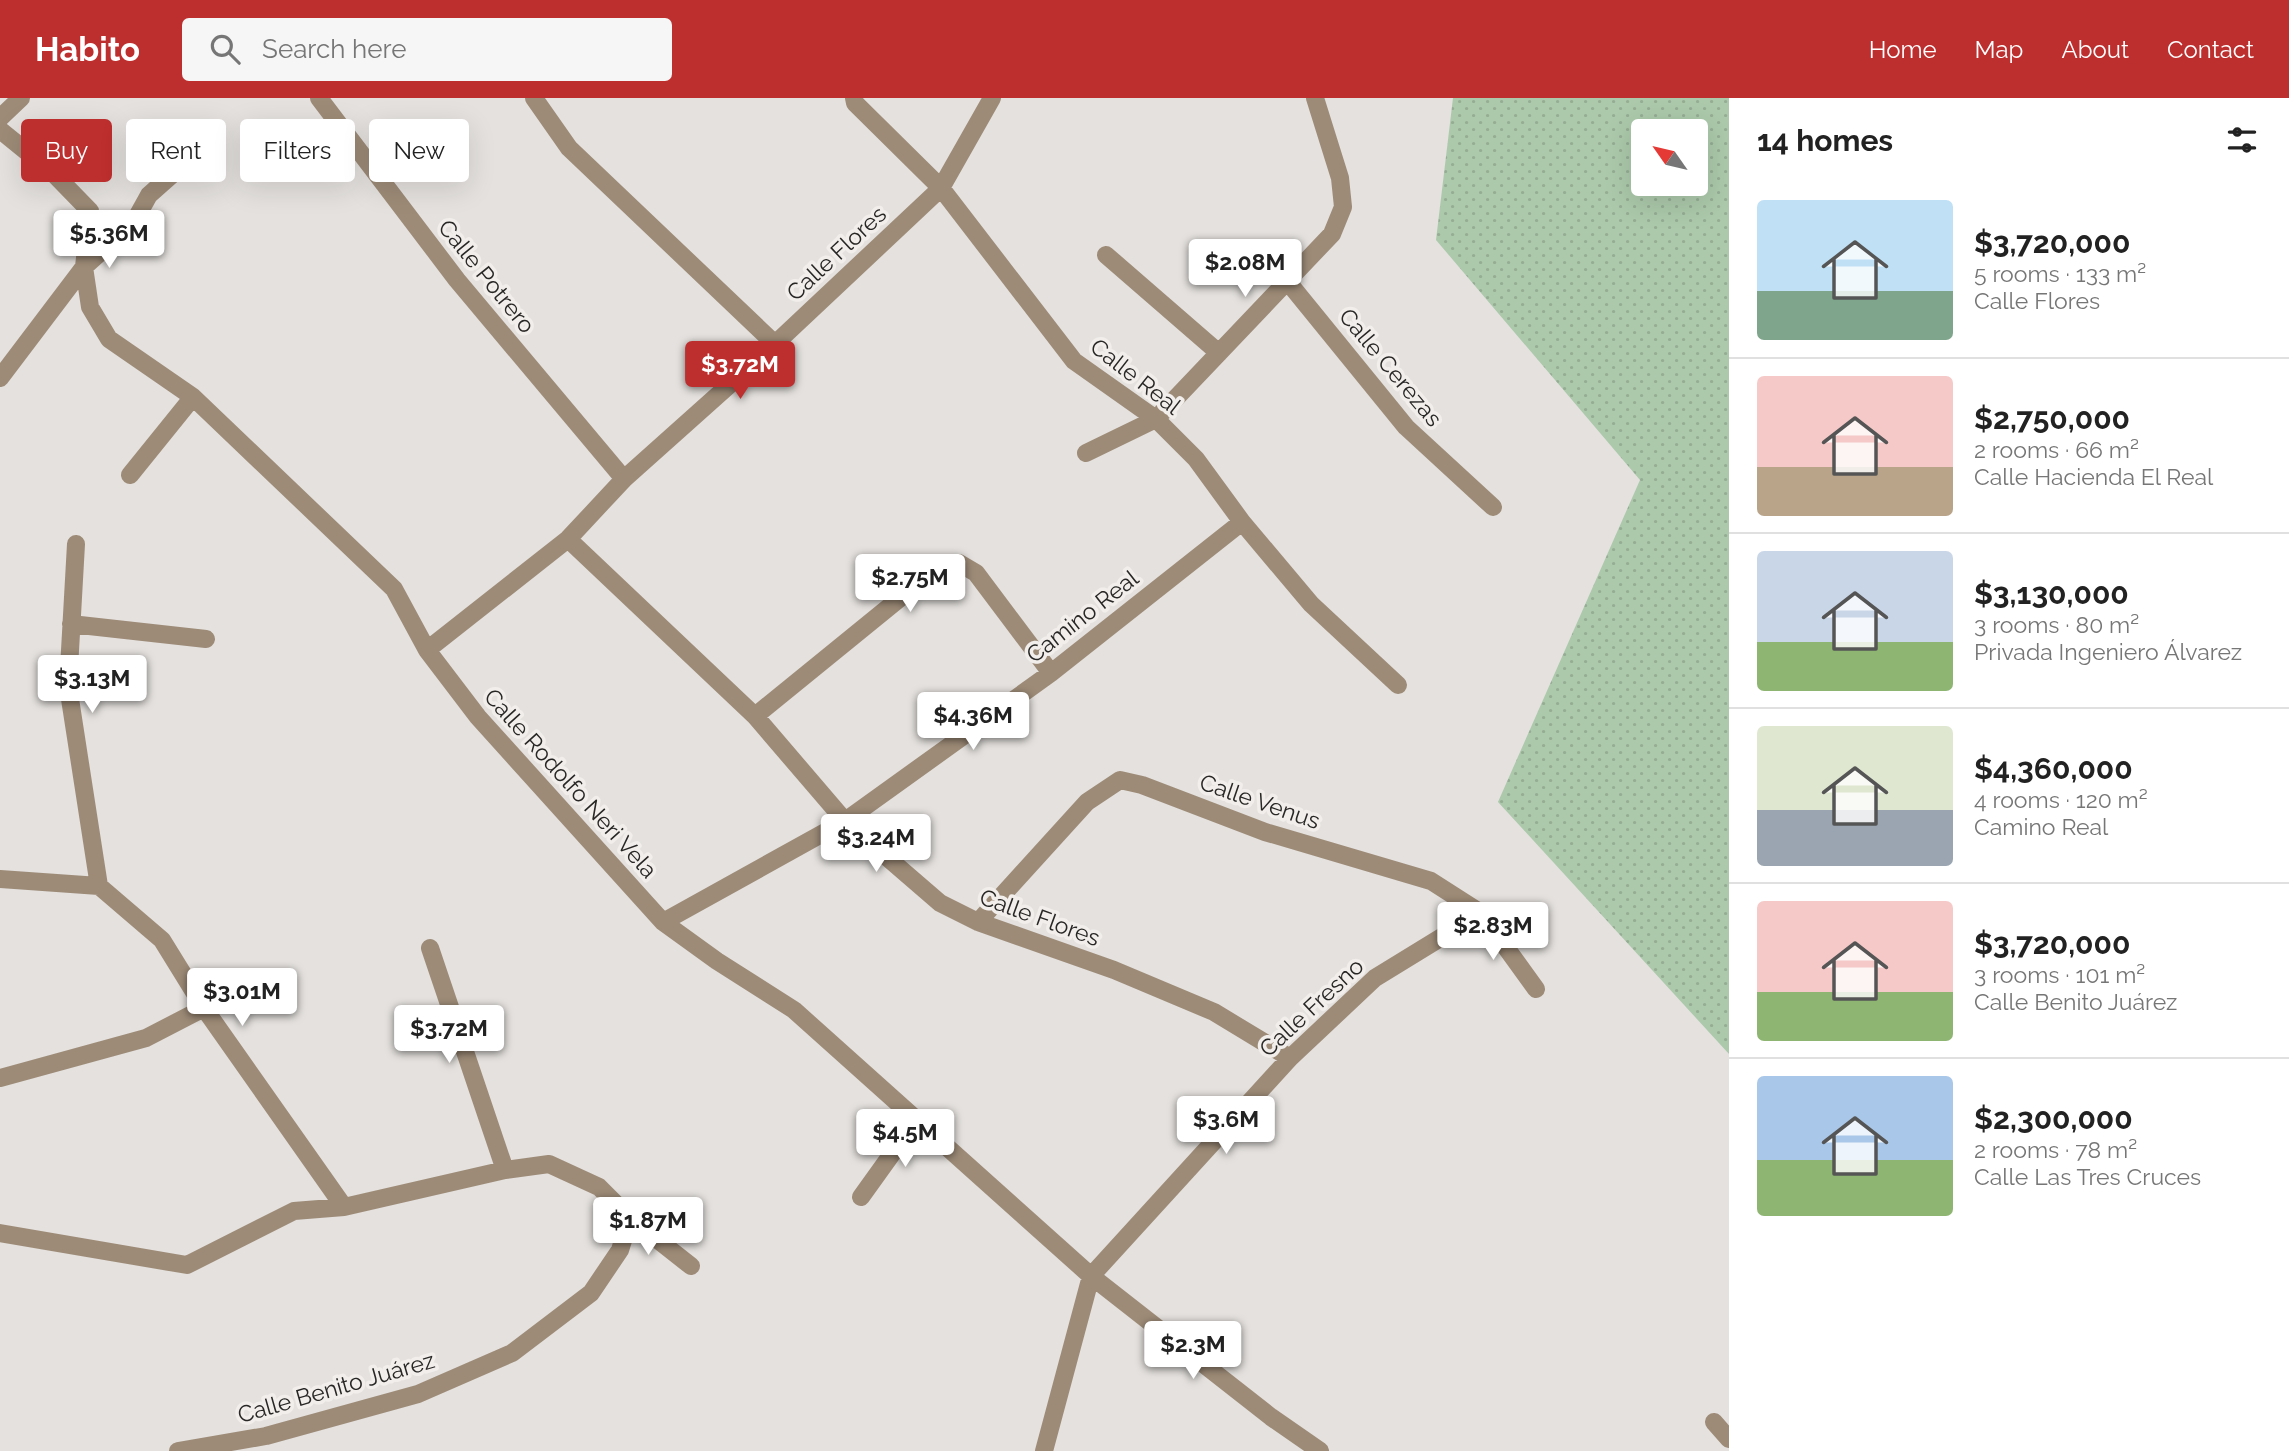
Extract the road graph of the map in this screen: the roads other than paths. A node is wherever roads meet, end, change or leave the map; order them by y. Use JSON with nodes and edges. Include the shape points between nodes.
{"nodes":[{"id":1,"x":21,"y":98,"type":"edge"},
{"id":2,"x":319,"y":98,"type":"edge"},
{"id":3,"x":534,"y":98,"type":"edge"},
{"id":4,"x":853,"y":98,"type":"edge"},
{"id":5,"x":992,"y":98,"type":"edge"},
{"id":6,"x":1315,"y":98,"type":"edge"},
{"id":7,"x":0,"y":118,"type":"edge"},
{"id":8,"x":0,"y":130,"type":"edge"},
{"id":9,"x":164,"y":182,"type":"edge"},
{"id":10,"x":941,"y":188,"type":"junction"},
{"id":11,"x":1106,"y":255,"type":"dead end"},
{"id":12,"x":84,"y":267,"type":"junction"},
{"id":13,"x":1288,"y":282,"type":"junction"},
{"id":14,"x":775,"y":344,"type":"junction"},
{"id":15,"x":1219,"y":354,"type":"junction"},
{"id":16,"x":0,"y":378,"type":"edge"},
{"id":17,"x":193,"y":397,"type":"junction"},
{"id":18,"x":1156,"y":419,"type":"junction"},
{"id":19,"x":1086,"y":453,"type":"dead end"},
{"id":20,"x":130,"y":475,"type":"dead end"},
{"id":21,"x":624,"y":479,"type":"junction"},
{"id":22,"x":1493,"y":507,"type":"dead end"},
{"id":23,"x":1242,"y":522,"type":"junction"},
{"id":24,"x":568,"y":539,"type":"junction"},
{"id":25,"x":76,"y":544,"type":"dead end"},
{"id":26,"x":71,"y":624,"type":"junction"},
{"id":27,"x":206,"y":639,"type":"dead end"},
{"id":28,"x":426,"y":650,"type":"junction"},
{"id":29,"x":1051,"y":673,"type":"junction"},
{"id":30,"x":1398,"y":685,"type":"dead end"},
{"id":31,"x":755,"y":716,"type":"junction"},
{"id":32,"x":845,"y":821,"type":"junction"},
{"id":33,"x":0,"y":879,"type":"edge"},
{"id":34,"x":99,"y":886,"type":"junction"},
{"id":35,"x":1481,"y":913,"type":"junction"},
{"id":36,"x":663,"y":922,"type":"junction"},
{"id":37,"x":978,"y":922,"type":"junction"},
{"id":38,"x":430,"y":948,"type":"dead end"},
{"id":39,"x":1536,"y":989,"type":"dead end"},
{"id":40,"x":204,"y":1008,"type":"junction"},
{"id":41,"x":1290,"y":1058,"type":"junction"},
{"id":42,"x":0,"y":1078,"type":"edge"},
{"id":43,"x":917,"y":1119,"type":"junction"},
{"id":44,"x":505,"y":1170,"type":"junction"},
{"id":45,"x":861,"y":1197,"type":"dead end"},
{"id":46,"x":344,"y":1207,"type":"junction"},
{"id":47,"x":630,"y":1218,"type":"junction"},
{"id":48,"x":0,"y":1233,"type":"edge"},
{"id":49,"x":691,"y":1266,"type":"dead end"},
{"id":50,"x":1091,"y":1276,"type":"junction"},
{"id":51,"x":1714,"y":1422,"type":"dead end"},
{"id":52,"x":1729,"y":1439,"type":"edge"},
{"id":53,"x":177,"y":1451,"type":"edge"},
{"id":54,"x":1044,"y":1451,"type":"edge"},
{"id":55,"x":1320,"y":1451,"type":"edge"}],
"edges":[{"from":1,"to":7,"type":"street"},
{"from":2,"to":21,"type":"street","name":"Calle Potrero","via":[[457,280]]},
{"from":3,"to":14,"type":"street","via":[[569,148]]},
{"from":4,"to":10,"type":"street","name":"Calle Real"},
{"from":5,"to":10,"type":"street","name":"Calle Flores"},
{"from":6,"to":13,"type":"street","via":[[1340,178],[1343,206],[1332,234]]},
{"from":8,"to":12,"type":"street","name":"Calle Rodolfo Neri Vela","via":[[90,211]]},
{"from":9,"to":12,"type":"street","via":[[149,195],[134,222]]},
{"from":10,"to":14,"type":"street","name":"Calle Flores"},
{"from":10,"to":18,"type":"street","name":"Calle Real","via":[[1074,361]]},
{"from":11,"to":15,"type":"street"},
{"from":12,"to":16,"type":"street"},
{"from":12,"to":17,"type":"street","name":"Calle Rodolfo Neri Vela","via":[[90,307],[109,339]]},
{"from":13,"to":15,"type":"street"},
{"from":13,"to":22,"type":"street","name":"Calle Cerezas","via":[[1406,427]]},
{"from":14,"to":21,"type":"street","name":"Calle Flores"},
{"from":15,"to":18,"type":"street"},
{"from":17,"to":20,"type":"street"},
{"from":17,"to":28,"type":"street","name":"Calle Rodolfo Neri Vela","via":[[394,589]]},
{"from":18,"to":19,"type":"street"},
{"from":18,"to":23,"type":"street","name":"Calle Real","via":[[1196,458]]},
{"from":21,"to":24,"type":"street","name":"Calle Flores"},
{"from":23,"to":29,"type":"street","name":"Camino Real"},
{"from":23,"to":30,"type":"street","name":"Calle Real","via":[[1311,604]]},
{"from":24,"to":28,"type":"street","name":"Calle Flores"},
{"from":24,"to":31,"type":"street","name":"Calle Flores"},
{"from":25,"to":26,"type":"street"},
{"from":26,"to":27,"type":"street"},
{"from":26,"to":34,"type":"street","via":[[68,686]]},
{"from":28,"to":36,"type":"street","name":"Calle Rodolfo Neri Vela","via":[[478,718]]},
{"from":29,"to":31,"type":"street","via":[[976,573],[959,562],[937,568]]},
{"from":29,"to":32,"type":"street","name":"Camino Real"},
{"from":31,"to":32,"type":"street","name":"Calle Flores"},
{"from":32,"to":36,"type":"street","name":"Camino Real"},
{"from":32,"to":37,"type":"street","name":"Calle Flores","via":[[940,903]]},
{"from":33,"to":34,"type":"street"},
{"from":34,"to":40,"type":"street","via":[[162,940]]},
{"from":35,"to":37,"type":"street","name":"Calle Venus","via":[[1432,881],[1265,832],[1120,780],[1087,802]]},
{"from":35,"to":39,"type":"street","name":"Calle Venus"},
{"from":35,"to":41,"type":"street","name":"Calle Fresno","via":[[1375,978]]},
{"from":36,"to":43,"type":"street","name":"Calle Rodolfo Neri Vela","via":[[794,1010]]},
{"from":37,"to":41,"type":"street","name":"Calle Flores","via":[[1114,970],[1201,1007]]},
{"from":38,"to":44,"type":"street"},
{"from":40,"to":42,"type":"street","via":[[146,1038]]},
{"from":40,"to":46,"type":"street"},
{"from":41,"to":50,"type":"street","name":"Calle Fresno"},
{"from":43,"to":45,"type":"street"},
{"from":43,"to":50,"type":"street","name":"Calle Rodolfo Neri Vela"},
{"from":44,"to":46,"type":"street"},
{"from":44,"to":47,"type":"street","via":[[549,1164],[599,1187]]},
{"from":46,"to":48,"type":"street","via":[[294,1211],[187,1265]]},
{"from":47,"to":49,"type":"street"},
{"from":47,"to":53,"type":"street","name":"Calle Benito Juárez","via":[[620,1250],[591,1293],[512,1353],[418,1394],[266,1436]]},
{"from":50,"to":54,"type":"street","name":"Calle Fresno"},
{"from":50,"to":55,"type":"street","name":"Calle Rodolfo Neri Vela"},
{"from":51,"to":52,"type":"street"}]}
